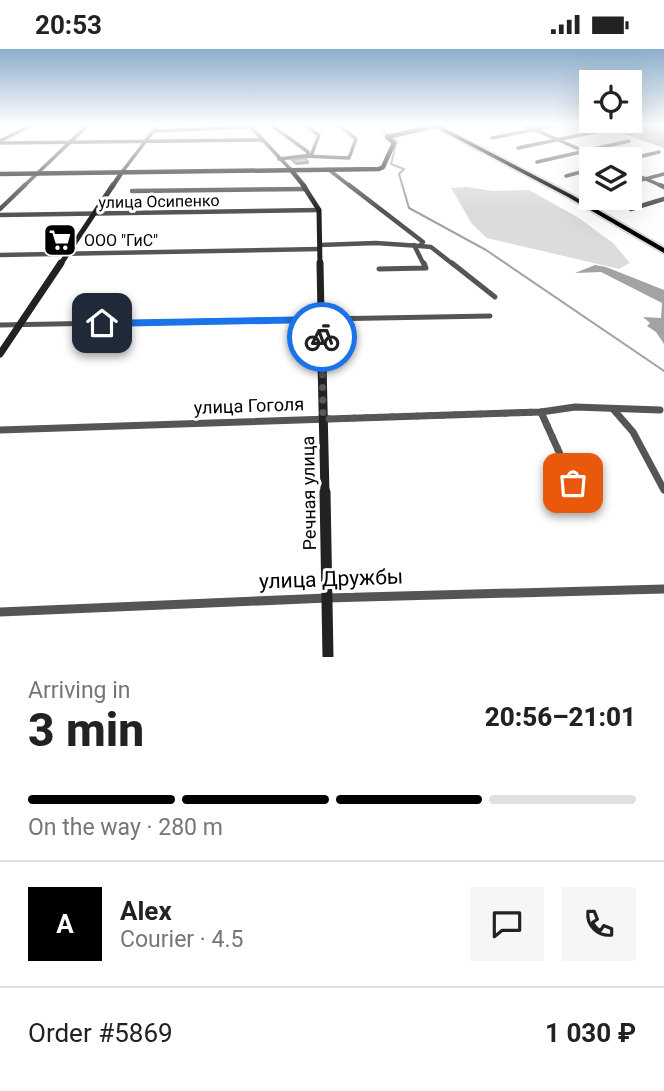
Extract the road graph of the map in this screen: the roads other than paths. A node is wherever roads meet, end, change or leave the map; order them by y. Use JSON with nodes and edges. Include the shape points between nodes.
{"nodes":[{"id":1,"x":57,"y":153,"type":"edge"},
{"id":2,"x":136,"y":153,"type":"edge"},
{"id":3,"x":274,"y":153,"type":"edge"},
{"id":4,"x":351,"y":153,"type":"edge"},
{"id":5,"x":390,"y":153,"type":"edge"},
{"id":6,"x":490,"y":153,"type":"edge"},
{"id":7,"x":497,"y":153,"type":"edge"},
{"id":8,"x":574,"y":153,"type":"edge"},
{"id":9,"x":309,"y":156,"type":"joint"},
{"id":10,"x":495,"y":156,"type":"junction"},
{"id":11,"x":279,"y":159,"type":"junction"},
{"id":12,"x":510,"y":160,"type":"junction"},
{"id":13,"x":537,"y":162,"type":"dead end"},
{"id":14,"x":328,"y":169,"type":"junction"},
{"id":15,"x":291,"y":170,"type":"junction"},
{"id":16,"x":122,"y":172,"type":"junction"},
{"id":17,"x":579,"y":172,"type":"edge"},
{"id":18,"x":37,"y":173,"type":"junction"},
{"id":19,"x":105,"y":173,"type":"junction"},
{"id":20,"x":0,"y":174,"type":"edge"},
{"id":21,"x":664,"y":174,"type":"edge"},
{"id":22,"x":566,"y":176,"type":"dead end"},
{"id":23,"x":642,"y":177,"type":"edge"},
{"id":24,"x":646,"y":179,"type":"junction"},
{"id":25,"x":117,"y":180,"type":"junction"},
{"id":26,"x":642,"y":180,"type":"edge"},
{"id":27,"x":664,"y":187,"type":"edge"},
{"id":28,"x":306,"y":189,"type":"junction"},
{"id":29,"x":132,"y":191,"type":"dead end"},
{"id":30,"x":664,"y":199,"type":"edge"},
{"id":31,"x":642,"y":206,"type":"edge"},
{"id":32,"x":0,"y":209,"type":"edge"},
{"id":33,"x":319,"y":210,"type":"junction"},
{"id":34,"x":94,"y":214,"type":"junction"},
{"id":35,"x":0,"y":215,"type":"edge"},
{"id":36,"x":417,"y":246,"type":"junction"},
{"id":37,"x":320,"y":247,"type":"junction"},
{"id":38,"x":664,"y":249,"type":"edge"},
{"id":39,"x":67,"y":254,"type":"junction"},
{"id":40,"x":0,"y":255,"type":"edge"},
{"id":41,"x":379,"y":269,"type":"dead end"},
{"id":42,"x":495,"y":297,"type":"dead end"},
{"id":43,"x":490,"y":316,"type":"dead end"},
{"id":44,"x":321,"y":320,"type":"junction"},
{"id":45,"x":0,"y":325,"type":"edge"},
{"id":46,"x":20,"y":325,"type":"junction"},
{"id":47,"x":0,"y":354,"type":"edge"},
{"id":48,"x":613,"y":409,"type":"junction"},
{"id":49,"x":660,"y":410,"type":"dead end"},
{"id":50,"x":541,"y":412,"type":"junction"},
{"id":51,"x":323,"y":419,"type":"junction"},
{"id":52,"x":0,"y":431,"type":"edge"},
{"id":53,"x":573,"y":483,"type":"dead end"},
{"id":54,"x":664,"y":490,"type":"edge"},
{"id":55,"x":664,"y":589,"type":"edge"},
{"id":56,"x":327,"y":598,"type":"junction"},
{"id":57,"x":0,"y":612,"type":"edge"},
{"id":58,"x":328,"y":657,"type":"edge"}],
"edges":[{"from":1,"to":18,"type":"street"},
{"from":2,"to":16,"type":"street"},
{"from":3,"to":11,"type":"street"},
{"from":4,"to":9,"type":"street","via":[[349,158]]},
{"from":5,"to":14,"type":"street","via":[[383,167]]},
{"from":6,"to":10,"type":"highway"},
{"from":7,"to":12,"type":"highway"},
{"from":8,"to":13,"type":"street"},
{"from":9,"to":11,"type":"street"},
{"from":10,"to":12,"type":"highway","via":[[518,165]]},
{"from":10,"to":38,"type":"highway"},
{"from":11,"to":15,"type":"street"},
{"from":12,"to":38,"type":"highway"},
{"from":14,"to":15,"type":"street"},
{"from":14,"to":36,"type":"street","via":[[423,242]]},
{"from":15,"to":16,"type":"street"},
{"from":15,"to":28,"type":"street"},
{"from":16,"to":19,"type":"street"},
{"from":16,"to":25,"type":"street"},
{"from":17,"to":22,"type":"street"},
{"from":18,"to":19,"type":"street"},
{"from":18,"to":20,"type":"street"},
{"from":18,"to":20,"type":"street"},
{"from":18,"to":32,"type":"street"},
{"from":19,"to":25,"type":"street"},
{"from":21,"to":24,"type":"street"},
{"from":23,"to":24,"type":"street"},
{"from":24,"to":26,"type":"street"},
{"from":24,"to":27,"type":"street"},
{"from":25,"to":34,"type":"street"},
{"from":28,"to":29,"type":"street"},
{"from":28,"to":33,"type":"street"},
{"from":30,"to":31,"type":"street"},
{"from":33,"to":34,"type":"street","name":"улица Осипенко"},
{"from":33,"to":37,"type":"street","name":"Речная улица"},
{"from":34,"to":35,"type":"street","name":"улица Осипенко"},
{"from":34,"to":39,"type":"street"},
{"from":36,"to":37,"type":"street"},
{"from":36,"to":41,"type":"street","via":[[426,268]]},
{"from":36,"to":42,"type":"street","via":[[431,247]]},
{"from":37,"to":39,"type":"street"},
{"from":37,"to":44,"type":"street","name":"Речная улица"},
{"from":39,"to":40,"type":"street"},
{"from":39,"to":46,"type":"street"},
{"from":43,"to":44,"type":"street"},
{"from":44,"to":46,"type":"street"},
{"from":44,"to":51,"type":"street","name":"Речная улица"},
{"from":45,"to":46,"type":"street"},
{"from":46,"to":47,"type":"street"},
{"from":48,"to":49,"type":"street","name":"улица Гоголя"},
{"from":48,"to":50,"type":"street","name":"улица Гоголя","via":[[575,407]]},
{"from":48,"to":54,"type":"street","via":[[633,432]]},
{"from":50,"to":51,"type":"street","name":"улица Гоголя"},
{"from":50,"to":53,"type":"street"},
{"from":51,"to":52,"type":"street","name":"улица Гоголя"},
{"from":51,"to":56,"type":"street","name":"Речная улица"},
{"from":55,"to":56,"type":"street","name":"улица Дружбы"},
{"from":56,"to":57,"type":"street","name":"улица Дружбы"},
{"from":56,"to":58,"type":"street","name":"Речная улица"}]}
